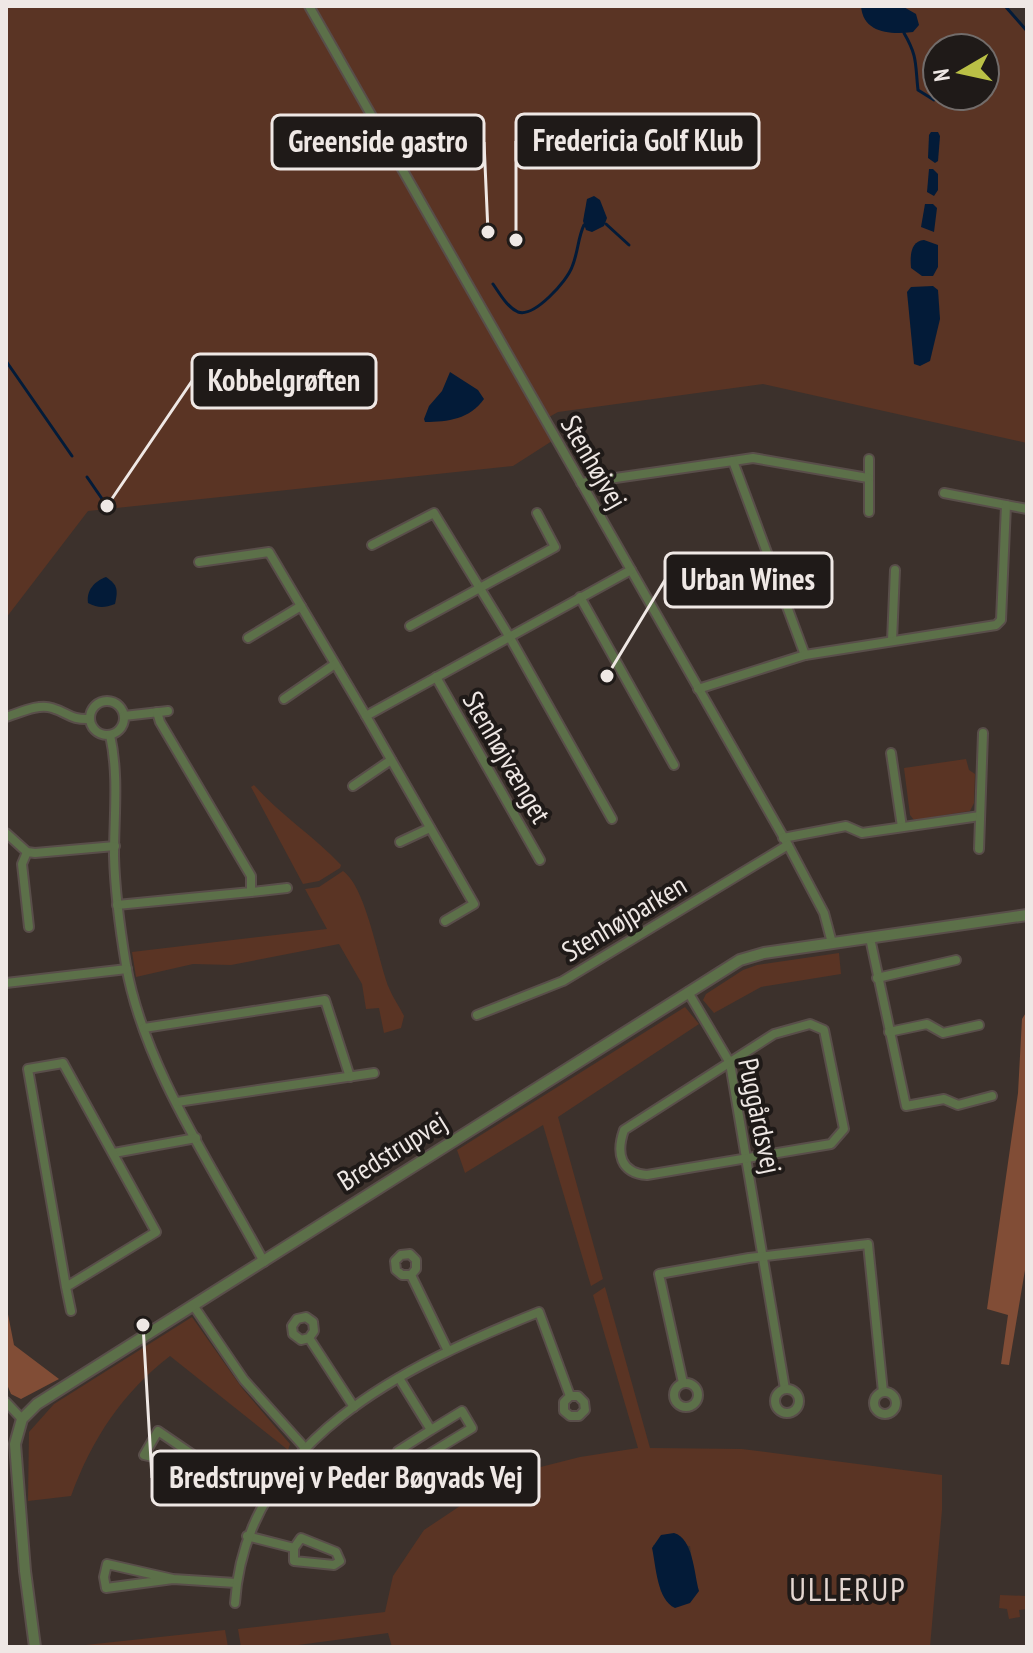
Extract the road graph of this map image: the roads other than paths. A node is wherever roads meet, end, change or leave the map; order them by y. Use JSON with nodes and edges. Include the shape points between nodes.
{"nodes":[{"id":1,"x":309,"y":6,"type":"edge"},
{"id":2,"x":869,"y":459,"type":"dead end"},
{"id":3,"x":733,"y":461,"type":"junction"},
{"id":4,"x":868,"y":478,"type":"junction"},
{"id":5,"x":581,"y":483,"type":"junction"},
{"id":6,"x":944,"y":493,"type":"dead end"},
{"id":7,"x":1006,"y":505,"type":"junction"},
{"id":8,"x":1027,"y":509,"type":"edge"},
{"id":9,"x":869,"y":512,"type":"dead end"},
{"id":10,"x":537,"y":513,"type":"dead end"},
{"id":11,"x":372,"y":545,"type":"dead end"},
{"id":12,"x":199,"y":562,"type":"dead end"},
{"id":13,"x":631,"y":570,"type":"junction"},
{"id":14,"x":895,"y":570,"type":"dead end"},
{"id":15,"x":479,"y":588,"type":"junction"},
{"id":16,"x":580,"y":597,"type":"junction"},
{"id":17,"x":301,"y":606,"type":"junction"},
{"id":18,"x":410,"y":626,"type":"dead end"},
{"id":19,"x":509,"y":636,"type":"junction"},
{"id":20,"x":248,"y":638,"type":"dead end"},
{"id":21,"x":892,"y":641,"type":"junction"},
{"id":22,"x":805,"y":655,"type":"junction"},
{"id":23,"x":335,"y":664,"type":"junction"},
{"id":24,"x":436,"y":677,"type":"junction"},
{"id":25,"x":698,"y":689,"type":"junction"},
{"id":26,"x":284,"y":699,"type":"dead end"},
{"id":27,"x":168,"y":711,"type":"dead end"},
{"id":28,"x":157,"y":712,"type":"junction"},
{"id":29,"x":124,"y":716,"type":"junction"},
{"id":30,"x":366,"y":716,"type":"junction"},
{"id":31,"x":6,"y":717,"type":"edge"},
{"id":32,"x":90,"y":719,"type":"junction"},
{"id":33,"x":983,"y":733,"type":"dead end"},
{"id":34,"x":110,"y":735,"type":"junction"},
{"id":35,"x":891,"y":753,"type":"dead end"},
{"id":36,"x":391,"y":760,"type":"junction"},
{"id":37,"x":674,"y":765,"type":"dead end"},
{"id":38,"x":353,"y":786,"type":"dead end"},
{"id":39,"x":980,"y":816,"type":"junction"},
{"id":40,"x":612,"y":819,"type":"dead end"},
{"id":41,"x":902,"y":827,"type":"junction"},
{"id":42,"x":430,"y":828,"type":"junction"},
{"id":43,"x":6,"y":833,"type":"edge"},
{"id":44,"x":786,"y":841,"type":"junction"},
{"id":45,"x":400,"y":842,"type":"dead end"},
{"id":46,"x":115,"y":846,"type":"junction"},
{"id":47,"x":979,"y":849,"type":"dead end"},
{"id":48,"x":27,"y":852,"type":"junction"},
{"id":49,"x":540,"y":860,"type":"dead end"},
{"id":50,"x":287,"y":888,"type":"dead end"},
{"id":51,"x":251,"y":892,"type":"junction"},
{"id":52,"x":117,"y":905,"type":"junction"},
{"id":53,"x":1027,"y":915,"type":"edge"},
{"id":54,"x":445,"y":921,"type":"dead end"},
{"id":55,"x":29,"y":927,"type":"dead end"},
{"id":56,"x":870,"y":938,"type":"junction"},
{"id":57,"x":832,"y":943,"type":"junction"},
{"id":58,"x":956,"y":960,"type":"dead end"},
{"id":59,"x":127,"y":969,"type":"junction"},
{"id":60,"x":877,"y":978,"type":"junction"},
{"id":61,"x":6,"y":983,"type":"edge"},
{"id":62,"x":688,"y":992,"type":"junction"},
{"id":63,"x":477,"y":1015,"type":"dead end"},
{"id":64,"x":979,"y":1025,"type":"dead end"},
{"id":65,"x":144,"y":1028,"type":"junction"},
{"id":66,"x":889,"y":1032,"type":"junction"},
{"id":67,"x":730,"y":1063,"type":"junction"},
{"id":68,"x":374,"y":1073,"type":"dead end"},
{"id":69,"x":350,"y":1077,"type":"junction"},
{"id":70,"x":992,"y":1096,"type":"dead end"},
{"id":71,"x":177,"y":1102,"type":"junction"},
{"id":72,"x":196,"y":1138,"type":"junction"},
{"id":73,"x":114,"y":1153,"type":"junction"},
{"id":74,"x":747,"y":1158,"type":"junction"},
{"id":75,"x":764,"y":1258,"type":"junction"},
{"id":76,"x":264,"y":1262,"type":"junction"},
{"id":77,"x":411,"y":1275,"type":"dead end"},
{"id":78,"x":66,"y":1287,"type":"junction"},
{"id":79,"x":193,"y":1305,"type":"junction"},
{"id":80,"x":71,"y":1311,"type":"dead end"},
{"id":81,"x":309,"y":1338,"type":"dead end"},
{"id":82,"x":448,"y":1351,"type":"junction"},
{"id":83,"x":399,"y":1378,"type":"junction"},
{"id":84,"x":683,"y":1383,"type":"dead end"},
{"id":85,"x":785,"y":1389,"type":"dead end"},
{"id":86,"x":883,"y":1392,"type":"dead end"},
{"id":87,"x":570,"y":1396,"type":"dead end"},
{"id":88,"x":6,"y":1402,"type":"edge"},
{"id":89,"x":354,"y":1407,"type":"junction"},
{"id":90,"x":22,"y":1419,"type":"junction"},
{"id":91,"x":431,"y":1430,"type":"junction"},
{"id":92,"x":305,"y":1448,"type":"junction"},
{"id":93,"x":218,"y":1472,"type":"junction"},
{"id":94,"x":262,"y":1502,"type":"junction"},
{"id":95,"x":247,"y":1536,"type":"junction"},
{"id":96,"x":294,"y":1548,"type":"junction"},
{"id":97,"x":173,"y":1579,"type":"junction"},
{"id":98,"x":236,"y":1583,"type":"junction"},
{"id":99,"x":235,"y":1603,"type":"dead end"},
{"id":100,"x":35,"y":1647,"type":"edge"}],
"edges":[{"from":1,"to":5,"type":"street","name":"Stenhøjvej"},
{"from":2,"to":4,"type":"street"},
{"from":3,"to":4,"type":"street","via":[[753,458]]},
{"from":3,"to":5,"type":"street"},
{"from":3,"to":22,"type":"street"},
{"from":4,"to":9,"type":"street"},
{"from":5,"to":13,"type":"street","name":"Stenhøjvej"},
{"from":6,"to":7,"type":"street"},
{"from":7,"to":8,"type":"street"},
{"from":7,"to":21,"type":"street","via":[[1001,620]]},
{"from":10,"to":15,"type":"street","via":[[555,547]]},
{"from":11,"to":15,"type":"street","via":[[434,513]]},
{"from":12,"to":17,"type":"street","via":[[269,552]]},
{"from":13,"to":16,"type":"street","name":"Stenhøjvænget"},
{"from":13,"to":25,"type":"street","name":"Stenhøjvej"},
{"from":14,"to":21,"type":"street"},
{"from":15,"to":18,"type":"street"},
{"from":15,"to":19,"type":"street"},
{"from":16,"to":19,"type":"street","name":"Stenhøjvænget"},
{"from":16,"to":37,"type":"street"},
{"from":17,"to":20,"type":"street"},
{"from":17,"to":23,"type":"street"},
{"from":19,"to":24,"type":"street","name":"Stenhøjvænget"},
{"from":19,"to":40,"type":"street"},
{"from":21,"to":22,"type":"street"},
{"from":22,"to":25,"type":"street"},
{"from":23,"to":26,"type":"street"},
{"from":23,"to":30,"type":"street"},
{"from":24,"to":30,"type":"street","name":"Stenhøjvænget"},
{"from":24,"to":49,"type":"street","name":"Stenhøjvænget"},
{"from":25,"to":44,"type":"street","name":"Stenhøjvej"},
{"from":27,"to":28,"type":"street"},
{"from":28,"to":29,"type":"street"},
{"from":28,"to":51,"type":"street","via":[[251,876]]},
{"from":29,"to":32,"type":"street","via":[[116,704],[105,701]]},
{"from":29,"to":34,"type":"street","via":[[120,729]]},
{"from":30,"to":36,"type":"street"},
{"from":31,"to":32,"type":"street","via":[[43,706],[76,720]]},
{"from":32,"to":34,"type":"street","via":[[95,730]]},
{"from":33,"to":39,"type":"street"},
{"from":34,"to":46,"type":"street","via":[[117,772]]},
{"from":35,"to":41,"type":"street"},
{"from":36,"to":38,"type":"street"},
{"from":36,"to":42,"type":"street"},
{"from":39,"to":41,"type":"street"},
{"from":39,"to":47,"type":"street"},
{"from":41,"to":44,"type":"street","via":[[862,833],[846,826]]},
{"from":42,"to":45,"type":"street"},
{"from":42,"to":54,"type":"street","via":[[474,904]]},
{"from":43,"to":48,"type":"street"},
{"from":44,"to":57,"type":"street","name":"Stenhøjvej","via":[[824,913]]},
{"from":44,"to":63,"type":"street","name":"Stenhøjparken","via":[[563,981]]},
{"from":46,"to":48,"type":"street"},
{"from":46,"to":52,"type":"street"},
{"from":48,"to":55,"type":"street","via":[[22,864]]},
{"from":50,"to":51,"type":"street"},
{"from":51,"to":52,"type":"street"},
{"from":52,"to":59,"type":"street"},
{"from":53,"to":56,"type":"street","name":"Bredstrupvej"},
{"from":56,"to":57,"type":"street","name":"Bredstrupvej"},
{"from":56,"to":60,"type":"street"},
{"from":57,"to":62,"type":"street","name":"Bredstrupvej","via":[[752,956]]},
{"from":58,"to":60,"type":"street"},
{"from":59,"to":61,"type":"street"},
{"from":59,"to":65,"type":"street"},
{"from":60,"to":66,"type":"street"},
{"from":62,"to":67,"type":"street","name":"Puggårdsvej"},
{"from":62,"to":76,"type":"street","name":"Bredstrupvej"},
{"from":64,"to":66,"type":"street","via":[[943,1033],[927,1024]]},
{"from":65,"to":69,"type":"street","via":[[325,1000]]},
{"from":65,"to":71,"type":"street"},
{"from":66,"to":70,"type":"street","via":[[906,1106],[944,1099],[958,1105]]},
{"from":67,"to":74,"type":"street","name":"Puggårdsvej"},
{"from":67,"to":74,"type":"street","via":[[624,1130],[622,1157],[633,1174],[647,1175]]},
{"from":67,"to":74,"type":"street","via":[[785,1029],[810,1024],[824,1030],[844,1129],[831,1144]]},
{"from":68,"to":69,"type":"street"},
{"from":69,"to":71,"type":"street"},
{"from":71,"to":72,"type":"street"},
{"from":72,"to":73,"type":"street"},
{"from":72,"to":76,"type":"street"},
{"from":73,"to":78,"type":"street","via":[[156,1232]]},
{"from":73,"to":78,"type":"street","via":[[63,1063],[28,1069]]},
{"from":74,"to":75,"type":"street","name":"Puggårdsvej"},
{"from":75,"to":84,"type":"street","via":[[659,1274]]},
{"from":75,"to":85,"type":"street","name":"Puggårdsvej"},
{"from":75,"to":86,"type":"street","via":[[868,1244]]},
{"from":76,"to":79,"type":"street","name":"Bredstrupvej"},
{"from":77,"to":82,"type":"street"},
{"from":78,"to":80,"type":"street"},
{"from":79,"to":90,"type":"street","name":"Bredstrupvej","via":[[47,1397]]},
{"from":79,"to":92,"type":"street","via":[[244,1380]]},
{"from":81,"to":89,"type":"street"},
{"from":82,"to":83,"type":"street"},
{"from":82,"to":87,"type":"street","via":[[539,1312]]},
{"from":83,"to":89,"type":"street"},
{"from":83,"to":91,"type":"street"},
{"from":88,"to":90,"type":"street"},
{"from":89,"to":92,"type":"street"},
{"from":90,"to":100,"type":"street","via":[[15,1444],[17,1492]]},
{"from":91,"to":91,"type":"street","via":[[462,1411],[472,1428],[408,1467],[398,1451]]},
{"from":92,"to":94,"type":"street"},
{"from":93,"to":93,"type":"street","via":[[203,1469],[144,1455],[158,1431]]},
{"from":93,"to":94,"type":"street"},
{"from":94,"to":95,"type":"street"},
{"from":95,"to":96,"type":"street"},
{"from":95,"to":98,"type":"street"},
{"from":96,"to":96,"type":"street","via":[[294,1561],[340,1561],[336,1552],[301,1538]]},
{"from":97,"to":97,"type":"street","via":[[106,1588],[104,1577],[107,1564]]},
{"from":97,"to":98,"type":"street"},
{"from":98,"to":99,"type":"street"}]}
